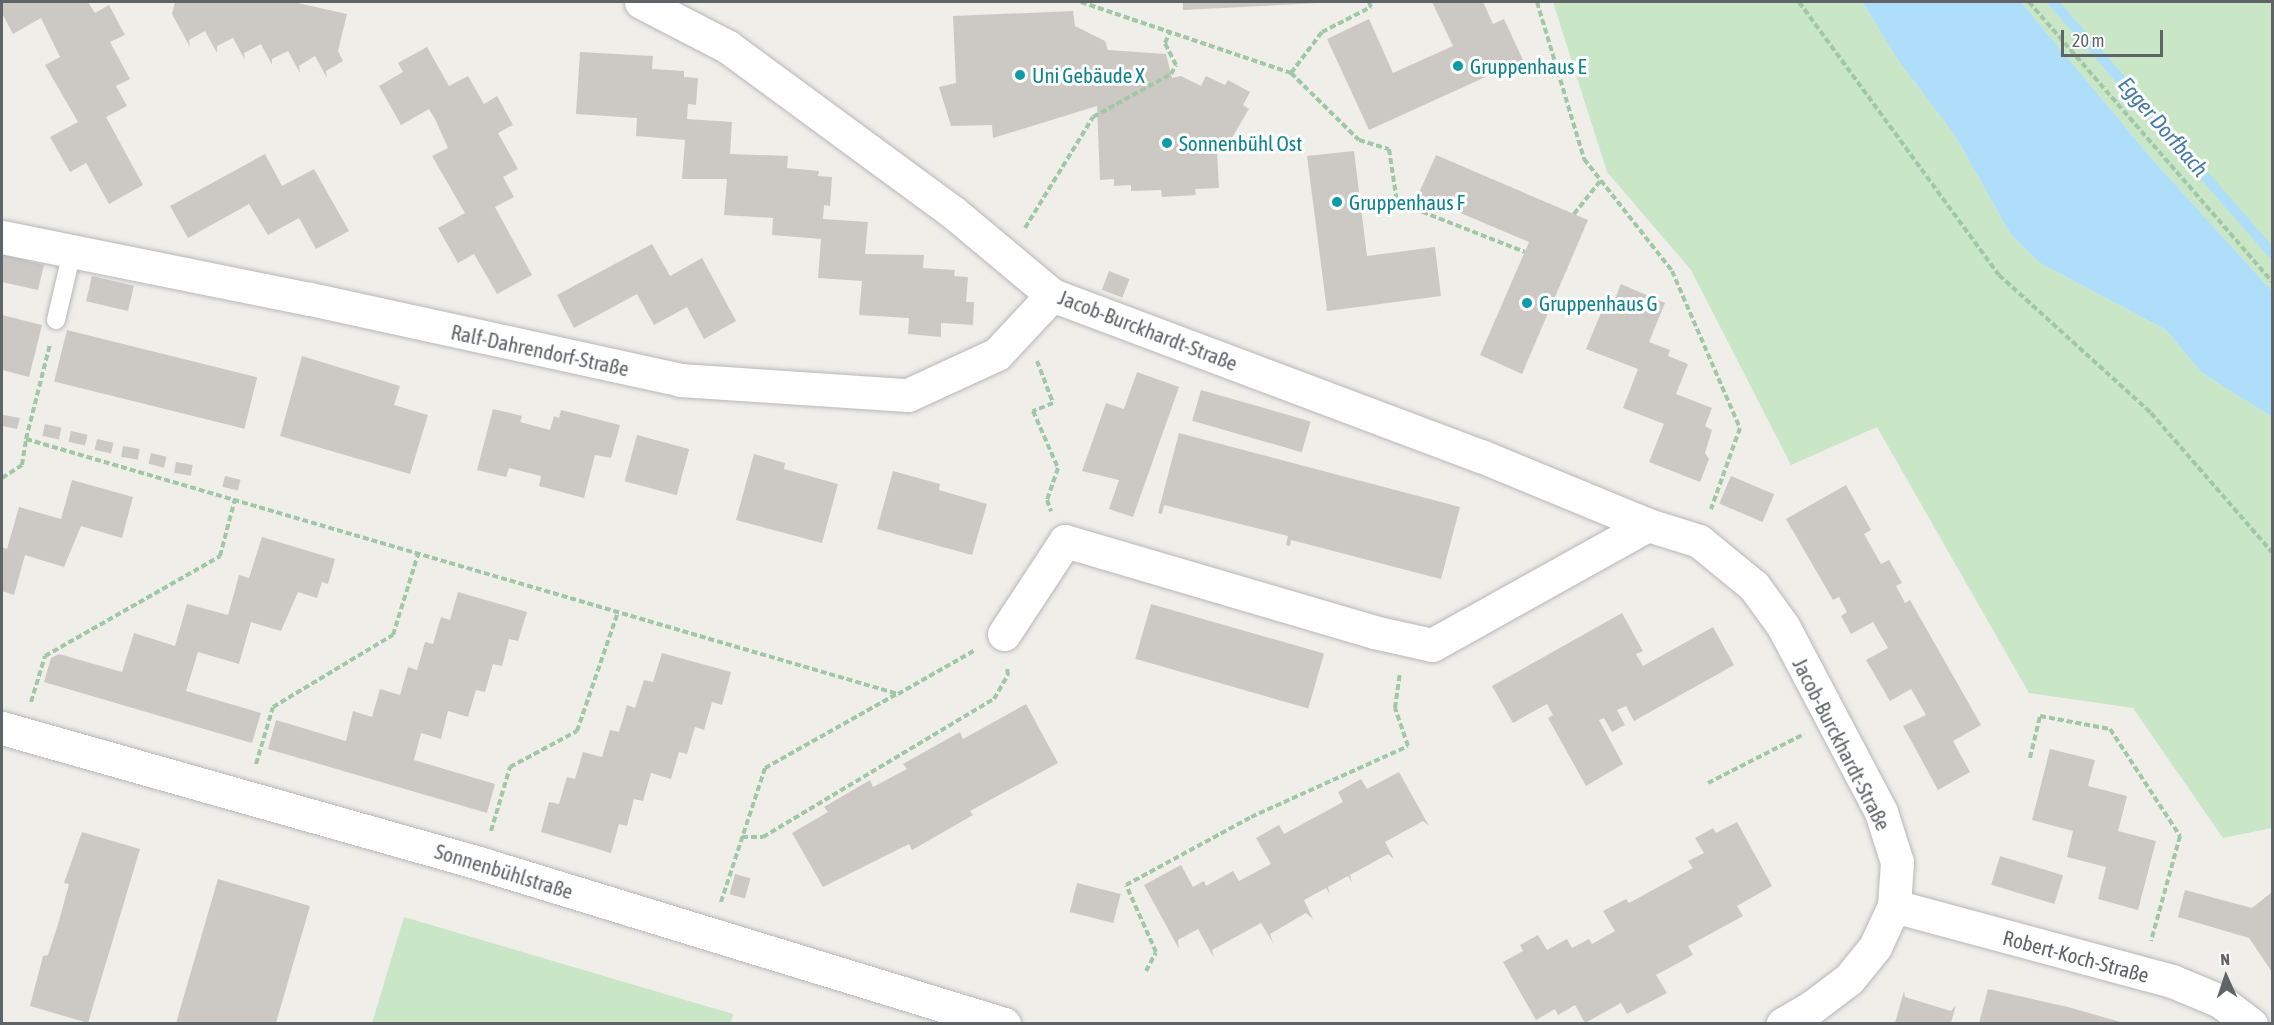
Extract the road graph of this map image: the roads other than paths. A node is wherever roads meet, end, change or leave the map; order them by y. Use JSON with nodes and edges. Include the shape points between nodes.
{"nodes":[{"id":1,"x":641,"y":2,"type":"edge"},
{"id":2,"x":2,"y":237,"type":"edge"},
{"id":3,"x":72,"y":252,"type":"junction"},
{"id":4,"x":1052,"y":295,"type":"junction"},
{"id":5,"x":56,"y":320,"type":"road end"},
{"id":6,"x":1648,"y":525,"type":"junction"},
{"id":7,"x":1004,"y":634,"type":"road end"},
{"id":8,"x":12,"y":730,"type":"edge"},
{"id":9,"x":1894,"y":906,"type":"junction"},
{"id":10,"x":1004,"y":1023,"type":"edge"},
{"id":11,"x":1782,"y":1023,"type":"edge"},
{"id":12,"x":2251,"y":1023,"type":"edge"}],
"edges":[{"from":1,"to":4,"type":"street","name":"Jacob-Burckhardt-Straße","via":[[728,47],[954,213]]},
{"from":2,"to":3,"type":"street","name":"Ralf-Dahrendorf-Straße"},
{"from":3,"to":4,"type":"street","name":"Ralf-Dahrendorf-Straße","via":[[310,299],[680,380],[908,395],[997,354]]},
{"from":3,"to":5,"type":"lane"},
{"from":4,"to":6,"type":"street","name":"Jacob-Burckhardt-Straße","via":[[1481,456]]},
{"from":6,"to":7,"type":"street","via":[[1432,645],[1065,541]]},
{"from":6,"to":9,"type":"street","name":"Jacob-Burckhardt-Straße","via":[[1699,540],[1754,586],[1777,618],[1881,812],[1898,862]]},
{"from":8,"to":10,"type":"street","name":"Sonnenbühlstraße","via":[[482,864]]},
{"from":9,"to":11,"type":"street","name":"Jacob-Burckhardt-Straße","via":[[1875,947],[1849,979],[1812,1007]]},
{"from":9,"to":12,"type":"street","name":"Robert-Koch-Straße","via":[[2142,974],[2220,1001]]}]}
